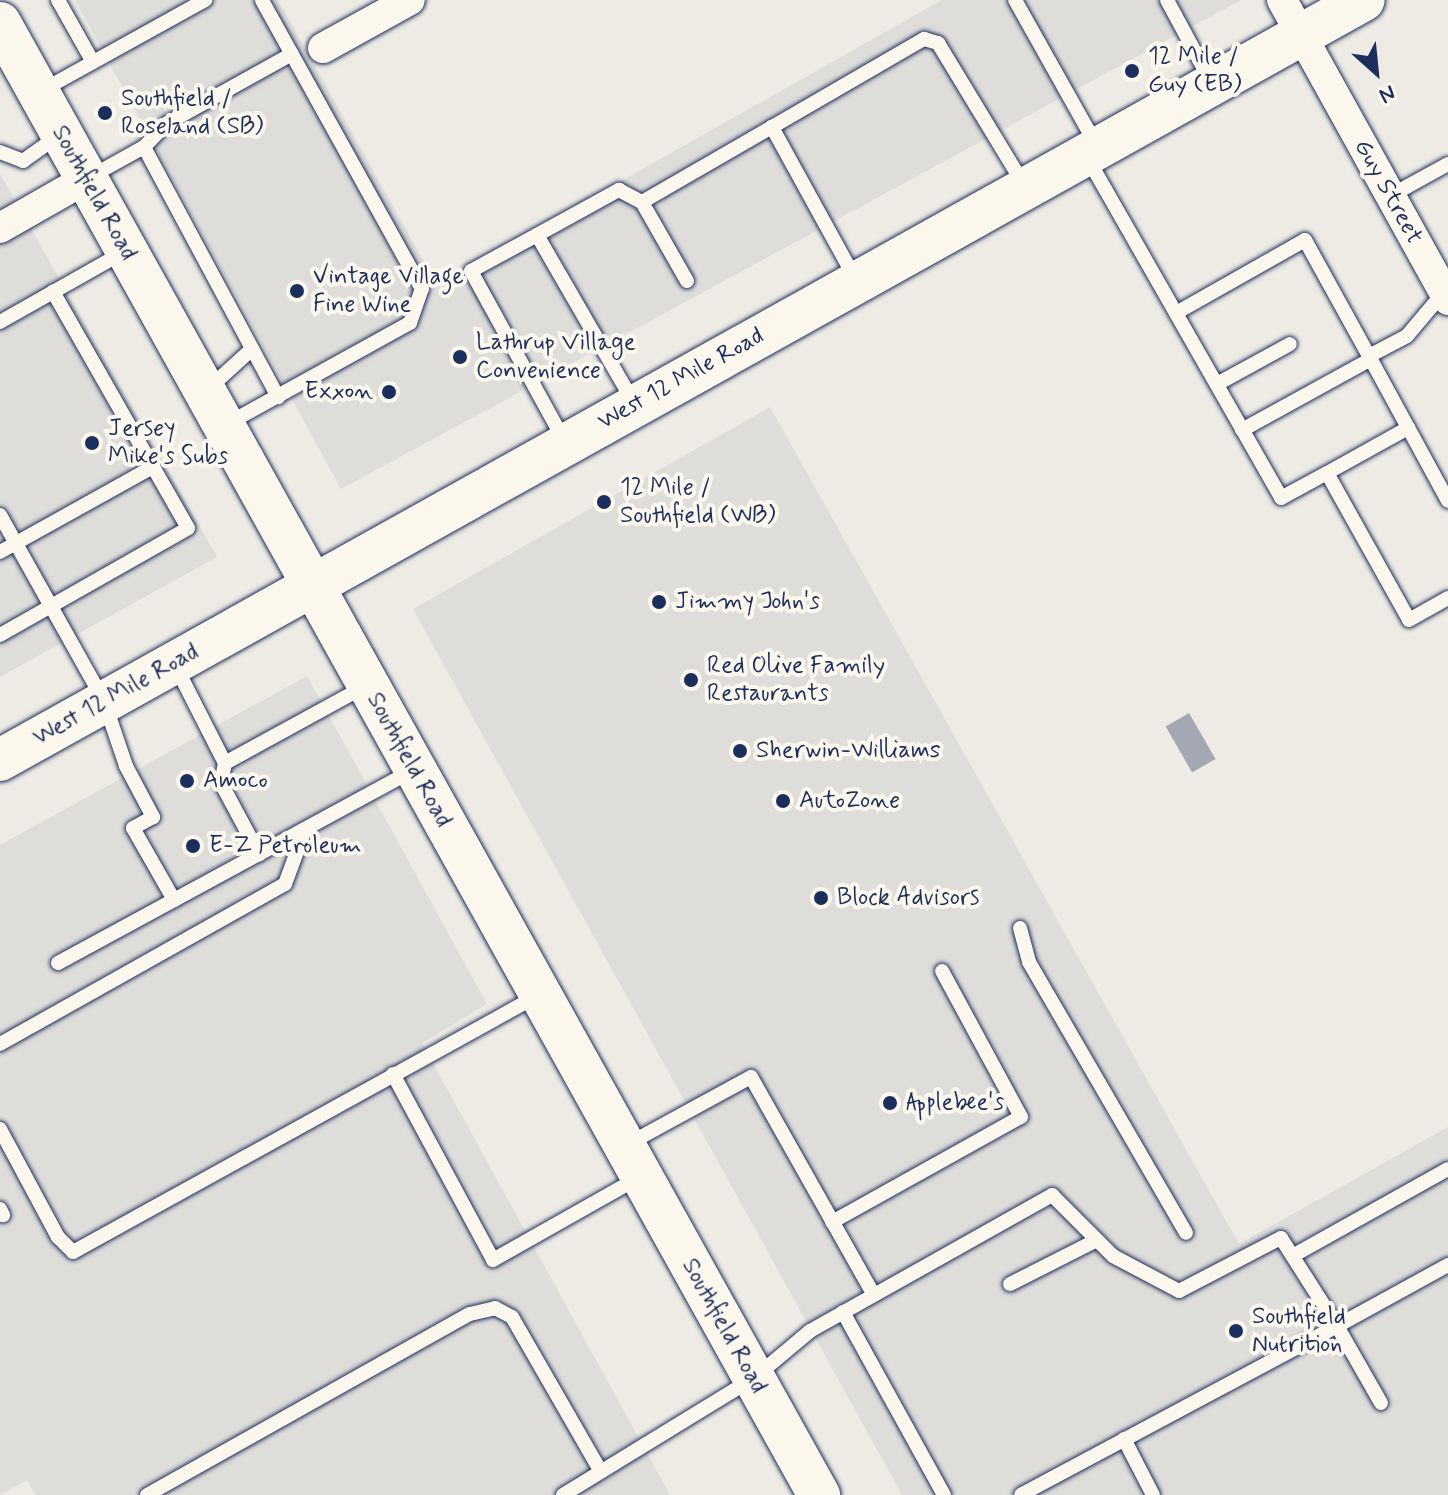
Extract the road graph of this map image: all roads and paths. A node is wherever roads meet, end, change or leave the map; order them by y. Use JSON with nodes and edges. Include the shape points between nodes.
{"nodes":[{"id":1,"x":58,"y":0,"type":"edge"},
{"id":2,"x":205,"y":0,"type":"edge"},
{"id":3,"x":262,"y":0,"type":"edge"},
{"id":4,"x":410,"y":0,"type":"edge"},
{"id":5,"x":1015,"y":0,"type":"edge"},
{"id":6,"x":1167,"y":0,"type":"edge"},
{"id":7,"x":1364,"y":0,"type":"edge"},
{"id":8,"x":1291,"y":18,"type":"edge"},
{"id":9,"x":0,"y":23,"type":"edge"},
{"id":10,"x":323,"y":48,"type":"dead end"},
{"id":11,"x":292,"y":54,"type":"junction"},
{"id":12,"x":93,"y":62,"type":"junction"},
{"id":13,"x":1213,"y":84,"type":"junction"},
{"id":14,"x":38,"y":92,"type":"junction"},
{"id":15,"x":772,"y":127,"type":"junction"},
{"id":16,"x":61,"y":134,"type":"junction"},
{"id":17,"x":144,"y":147,"type":"junction"},
{"id":18,"x":0,"y":152,"type":"edge"},
{"id":19,"x":1092,"y":152,"type":"junction"},
{"id":20,"x":1448,"y":164,"type":"edge"},
{"id":21,"x":86,"y":179,"type":"junction"},
{"id":22,"x":1026,"y":189,"type":"junction"},
{"id":23,"x":1390,"y":196,"type":"junction"},
{"id":24,"x":642,"y":202,"type":"junction"},
{"id":25,"x":0,"y":228,"type":"edge"},
{"id":26,"x":537,"y":235,"type":"junction"},
{"id":27,"x":126,"y":251,"type":"junction"},
{"id":28,"x":687,"y":281,"type":"dead end"},
{"id":29,"x":857,"y":282,"type":"junction"},
{"id":30,"x":53,"y":292,"type":"junction"},
{"id":31,"x":1446,"y":296,"type":"edge"},
{"id":32,"x":1176,"y":313,"type":"junction"},
{"id":33,"x":0,"y":322,"type":"edge"},
{"id":34,"x":1290,"y":344,"type":"dead end"},
{"id":35,"x":252,"y":349,"type":"junction"},
{"id":36,"x":1370,"y":358,"type":"junction"},
{"id":37,"x":1217,"y":384,"type":"junction"},
{"id":38,"x":278,"y":397,"type":"junction"},
{"id":39,"x":635,"y":404,"type":"junction"},
{"id":40,"x":214,"y":409,"type":"junction"},
{"id":41,"x":1408,"y":428,"type":"junction"},
{"id":42,"x":1242,"y":430,"type":"junction"},
{"id":43,"x":565,"y":443,"type":"junction"},
{"id":44,"x":153,"y":467,"type":"junction"},
{"id":45,"x":1327,"y":473,"type":"junction"},
{"id":46,"x":1448,"y":501,"type":"edge"},
{"id":47,"x":0,"y":515,"type":"edge"},
{"id":48,"x":16,"y":543,"type":"junction"},
{"id":49,"x":0,"y":552,"type":"edge"},
{"id":50,"x":312,"y":584,"type":"junction"},
{"id":51,"x":1448,"y":598,"type":"edge"},
{"id":52,"x":52,"y":606,"type":"junction"},
{"id":53,"x":0,"y":635,"type":"edge"},
{"id":54,"x":174,"y":662,"type":"junction"},
{"id":55,"x":367,"y":685,"type":"junction"},
{"id":56,"x":104,"y":701,"type":"junction"},
{"id":57,"x":0,"y":760,"type":"edge"},
{"id":58,"x":225,"y":763,"type":"junction"},
{"id":59,"x":414,"y":770,"type":"junction"},
{"id":60,"x":305,"y":830,"type":"junction"},
{"id":61,"x":259,"y":854,"type":"junction"},
{"id":62,"x":174,"y":900,"type":"junction"},
{"id":63,"x":1020,"y":928,"type":"dead end"},
{"id":64,"x":58,"y":963,"type":"dead end"},
{"id":65,"x":942,"y":971,"type":"dead end"},
{"id":66,"x":541,"y":994,"type":"junction"},
{"id":67,"x":0,"y":1044,"type":"edge"},
{"id":68,"x":393,"y":1074,"type":"junction"},
{"id":69,"x":0,"y":1129,"type":"edge"},
{"id":70,"x":633,"y":1161,"type":"junction"},
{"id":71,"x":1448,"y":1169,"type":"edge"},
{"id":72,"x":832,"y":1222,"type":"junction"},
{"id":73,"x":1186,"y":1233,"type":"dead end"},
{"id":74,"x":1097,"y":1240,"type":"junction"},
{"id":75,"x":1296,"y":1254,"type":"junction"},
{"id":76,"x":1448,"y":1265,"type":"edge"},
{"id":77,"x":1010,"y":1284,"type":"dead end"},
{"id":78,"x":874,"y":1295,"type":"junction"},
{"id":79,"x":843,"y":1312,"type":"junction"},
{"id":80,"x":1337,"y":1326,"type":"junction"},
{"id":81,"x":754,"y":1378,"type":"junction"},
{"id":82,"x":1381,"y":1403,"type":"dead end"},
{"id":83,"x":1124,"y":1439,"type":"junction"},
{"id":84,"x":600,"y":1470,"type":"junction"},
{"id":85,"x":147,"y":1495,"type":"edge"},
{"id":86,"x":563,"y":1495,"type":"edge"},
{"id":87,"x":819,"y":1495,"type":"edge"},
{"id":88,"x":944,"y":1495,"type":"edge"},
{"id":89,"x":1021,"y":1495,"type":"edge"},
{"id":90,"x":1153,"y":1495,"type":"edge"}],
"edges":[{"from":1,"to":12,"type":"lane"},
{"from":2,"to":12,"type":"lane"},
{"from":3,"to":11,"type":"lane"},
{"from":4,"to":10,"type":"street"},
{"from":5,"to":19,"type":"lane"},
{"from":6,"to":13,"type":"lane"},
{"from":7,"to":8,"type":"main road","name":"West 12 Mile Road"},
{"from":8,"to":13,"type":"main road","name":"West 12 Mile Road"},
{"from":8,"to":23,"type":"street","name":"Guy Street"},
{"from":9,"to":14,"type":"main road","name":"Southfield Road"},
{"from":11,"to":17,"type":"lane","via":[[166,124]]},
{"from":11,"to":38,"type":"lane","via":[[422,289],[410,323]]},
{"from":12,"to":14,"type":"lane"},
{"from":13,"to":19,"type":"main road","name":"West 12 Mile Road"},
{"from":14,"to":16,"type":"main road","name":"Southfield Road"},
{"from":15,"to":22,"type":"lane","via":[[932,39]]},
{"from":15,"to":24,"type":"lane"},
{"from":15,"to":29,"type":"lane"},
{"from":16,"to":18,"type":"lane","via":[[23,161]]},
{"from":16,"to":21,"type":"main road","name":"Southfield Road"},
{"from":17,"to":21,"type":"lane"},
{"from":17,"to":35,"type":"lane"},
{"from":19,"to":22,"type":"main road","name":"West 12 Mile Road"},
{"from":19,"to":32,"type":"lane"},
{"from":20,"to":23,"type":"lane"},
{"from":21,"to":25,"type":"street"},
{"from":21,"to":27,"type":"main road","name":"Southfield Road"},
{"from":22,"to":29,"type":"main road","name":"West 12 Mile Road"},
{"from":23,"to":31,"type":"street","name":"Guy Street"},
{"from":24,"to":26,"type":"lane","via":[[619,190]]},
{"from":24,"to":28,"type":"lane"},
{"from":26,"to":39,"type":"lane"},
{"from":26,"to":43,"type":"lane","via":[[471,271]]},
{"from":27,"to":30,"type":"lane"},
{"from":27,"to":40,"type":"main road","name":"Southfield Road"},
{"from":29,"to":39,"type":"main road","name":"West 12 Mile Road"},
{"from":30,"to":33,"type":"lane"},
{"from":30,"to":44,"type":"lane"},
{"from":31,"to":36,"type":"lane","via":[[1407,336]]},
{"from":32,"to":36,"type":"lane","via":[[1305,240]]},
{"from":32,"to":37,"type":"lane"},
{"from":34,"to":37,"type":"lane"},
{"from":35,"to":38,"type":"lane"},
{"from":35,"to":40,"type":"lane"},
{"from":36,"to":41,"type":"lane"},
{"from":36,"to":42,"type":"lane"},
{"from":37,"to":42,"type":"lane"},
{"from":38,"to":40,"type":"lane"},
{"from":39,"to":43,"type":"main road","name":"West 12 Mile Road"},
{"from":40,"to":50,"type":"main road","name":"Southfield Road"},
{"from":41,"to":45,"type":"lane"},
{"from":41,"to":46,"type":"lane"},
{"from":42,"to":45,"type":"lane","via":[[1281,498]]},
{"from":43,"to":50,"type":"main road","name":"West 12 Mile Road"},
{"from":44,"to":48,"type":"lane"},
{"from":44,"to":52,"type":"lane","via":[[188,528]]},
{"from":45,"to":51,"type":"lane","via":[[1409,620]]},
{"from":47,"to":48,"type":"lane"},
{"from":48,"to":49,"type":"lane"},
{"from":48,"to":52,"type":"lane"},
{"from":50,"to":54,"type":"main road","name":"West 12 Mile Road"},
{"from":50,"to":55,"type":"main road","name":"Southfield Road"},
{"from":52,"to":53,"type":"lane"},
{"from":52,"to":56,"type":"lane"},
{"from":54,"to":56,"type":"main road","name":"West 12 Mile Road"},
{"from":54,"to":58,"type":"lane"},
{"from":55,"to":58,"type":"lane"},
{"from":55,"to":59,"type":"main road","name":"Southfield Road"},
{"from":56,"to":57,"type":"main road","name":"West 12 Mile Road"},
{"from":56,"to":62,"type":"lane","via":[[126,766],[153,817],[133,828]]},
{"from":58,"to":61,"type":"lane","via":[[221,783]]},
{"from":59,"to":60,"type":"lane"},
{"from":59,"to":66,"type":"main road","name":"Southfield Road"},
{"from":60,"to":61,"type":"lane"},
{"from":60,"to":67,"type":"lane","via":[[285,884]]},
{"from":61,"to":62,"type":"lane"},
{"from":62,"to":64,"type":"lane"},
{"from":63,"to":73,"type":"lane","via":[[1029,962]]},
{"from":65,"to":72,"type":"lane","via":[[1021,1117]]},
{"from":66,"to":68,"type":"lane"},
{"from":66,"to":70,"type":"main road","name":"Southfield Road"},
{"from":68,"to":69,"type":"lane","via":[[73,1252],[58,1237]]},
{"from":68,"to":70,"type":"lane","via":[[493,1260]]},
{"from":70,"to":72,"type":"lane","via":[[751,1077]]},
{"from":70,"to":81,"type":"main road","name":"Southfield Road"},
{"from":71,"to":75,"type":"lane"},
{"from":72,"to":78,"type":"lane"},
{"from":74,"to":75,"type":"lane","via":[[1113,1256],[1179,1291],[1281,1238]]},
{"from":74,"to":77,"type":"lane"},
{"from":74,"to":78,"type":"lane","via":[[1052,1195]]},
{"from":75,"to":80,"type":"lane"},
{"from":76,"to":80,"type":"lane"},
{"from":78,"to":79,"type":"lane"},
{"from":79,"to":81,"type":"lane","via":[[810,1331]]},
{"from":79,"to":88,"type":"lane"},
{"from":80,"to":82,"type":"lane"},
{"from":80,"to":83,"type":"lane"},
{"from":81,"to":84,"type":"lane","via":[[647,1447]]},
{"from":81,"to":87,"type":"main road","name":"Southfield Road"},
{"from":83,"to":89,"type":"lane"},
{"from":83,"to":90,"type":"lane"},
{"from":84,"to":85,"type":"lane","via":[[512,1317],[495,1308],[470,1314]]},
{"from":84,"to":86,"type":"lane"}]}
